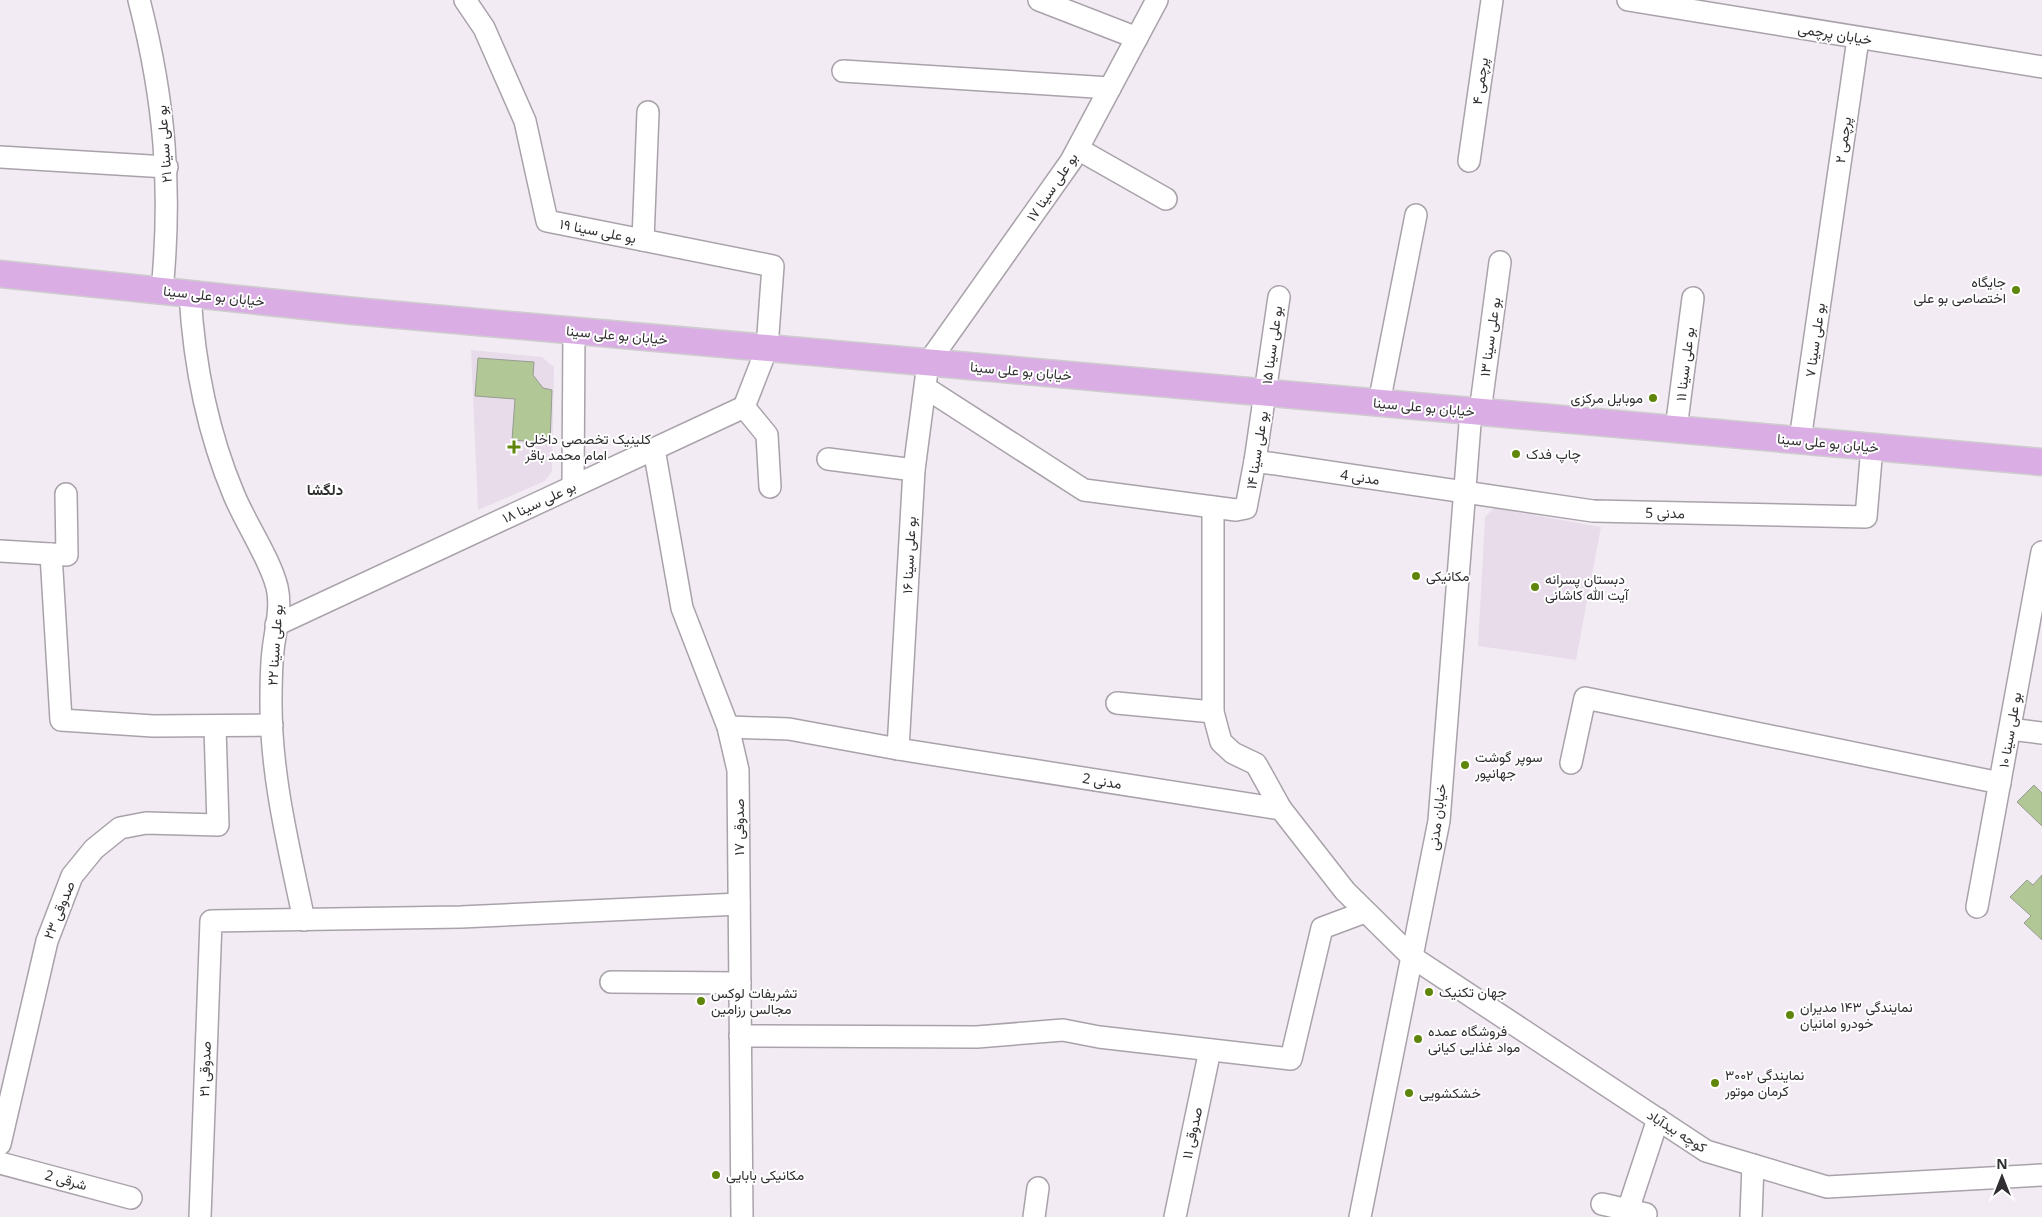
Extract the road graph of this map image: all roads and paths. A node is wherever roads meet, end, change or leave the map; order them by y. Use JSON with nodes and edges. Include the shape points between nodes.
{"nodes":[{"id":1,"x":139,"y":0,"type":"edge"},
{"id":2,"x":465,"y":0,"type":"edge"},
{"id":3,"x":1039,"y":0,"type":"edge"},
{"id":4,"x":1157,"y":0,"type":"edge"},
{"id":5,"x":1492,"y":0,"type":"edge"},
{"id":6,"x":1628,"y":0,"type":"edge"},
{"id":7,"x":1706,"y":6,"type":"edge"},
{"id":8,"x":1137,"y":38,"type":"junction"},
{"id":9,"x":1858,"y":38,"type":"junction"},
{"id":10,"x":2042,"y":67,"type":"edge"},
{"id":11,"x":843,"y":72,"type":"dead end"},
{"id":12,"x":1110,"y":88,"type":"junction"},
{"id":13,"x":648,"y":112,"type":"dead end"},
{"id":14,"x":1078,"y":149,"type":"junction"},
{"id":15,"x":0,"y":157,"type":"edge"},
{"id":16,"x":1469,"y":161,"type":"dead end"},
{"id":17,"x":167,"y":167,"type":"junction"},
{"id":18,"x":1166,"y":199,"type":"dead end"},
{"id":19,"x":1416,"y":215,"type":"dead end"},
{"id":20,"x":643,"y":240,"type":"junction"},
{"id":21,"x":1829,"y":241,"type":"joint"},
{"id":22,"x":1500,"y":262,"type":"dead end"},
{"id":23,"x":0,"y":274,"type":"edge"},
{"id":24,"x":162,"y":291,"type":"junction"},
{"id":25,"x":190,"y":294,"type":"junction"},
{"id":26,"x":1279,"y":296,"type":"dead end"},
{"id":27,"x":1693,"y":298,"type":"dead end"},
{"id":28,"x":574,"y":331,"type":"junction"},
{"id":29,"x":768,"y":348,"type":"junction"},
{"id":30,"x":927,"y":375,"type":"junction"},
{"id":31,"x":1265,"y":393,"type":"junction"},
{"id":32,"x":1379,"y":403,"type":"junction"},
{"id":33,"x":744,"y":407,"type":"junction"},
{"id":34,"x":1475,"y":411,"type":"junction"},
{"id":35,"x":1676,"y":429,"type":"junction"},
{"id":36,"x":1800,"y":440,"type":"junction"},
{"id":37,"x":1872,"y":447,"type":"junction"},
{"id":38,"x":654,"y":449,"type":"junction"},
{"id":39,"x":828,"y":459,"type":"dead end"},
{"id":40,"x":1255,"y":461,"type":"junction"},
{"id":41,"x":2042,"y":462,"type":"edge"},
{"id":42,"x":914,"y":470,"type":"junction"},
{"id":43,"x":573,"y":486,"type":"junction"},
{"id":44,"x":770,"y":487,"type":"dead end"},
{"id":45,"x":1464,"y":492,"type":"junction"},
{"id":46,"x":66,"y":494,"type":"dead end"},
{"id":47,"x":1213,"y":507,"type":"junction"},
{"id":48,"x":0,"y":551,"type":"edge"},
{"id":49,"x":2042,"y":552,"type":"edge"},
{"id":50,"x":51,"y":554,"type":"junction"},
{"id":51,"x":276,"y":625,"type":"junction"},
{"id":52,"x":1118,"y":703,"type":"dead end"},
{"id":53,"x":1213,"y":712,"type":"junction"},
{"id":54,"x":272,"y":725,"type":"junction"},
{"id":55,"x":215,"y":727,"type":"junction"},
{"id":56,"x":728,"y":728,"type":"junction"},
{"id":57,"x":2010,"y":729,"type":"junction"},
{"id":58,"x":2042,"y":733,"type":"edge"},
{"id":59,"x":898,"y":749,"type":"junction"},
{"id":60,"x":1571,"y":763,"type":"dead end"},
{"id":61,"x":2000,"y":783,"type":"junction"},
{"id":62,"x":1281,"y":809,"type":"junction"},
{"id":63,"x":739,"y":904,"type":"junction"},
{"id":64,"x":1977,"y":907,"type":"dead end"},
{"id":65,"x":1365,"y":912,"type":"junction"},
{"id":66,"x":304,"y":920,"type":"junction"},
{"id":67,"x":1412,"y":957,"type":"junction"},
{"id":68,"x":611,"y":982,"type":"dead end"},
{"id":69,"x":740,"y":984,"type":"junction"},
{"id":70,"x":740,"y":1036,"type":"junction"},
{"id":71,"x":1210,"y":1050,"type":"junction"},
{"id":72,"x":8,"y":1076,"type":"edge"},
{"id":73,"x":1658,"y":1119,"type":"junction"},
{"id":74,"x":0,"y":1144,"type":"edge"},
{"id":75,"x":0,"y":1163,"type":"edge"},
{"id":76,"x":1752,"y":1165,"type":"junction"},
{"id":77,"x":2042,"y":1175,"type":"edge"},
{"id":78,"x":1038,"y":1188,"type":"dead end"},
{"id":79,"x":131,"y":1198,"type":"dead end"},
{"id":80,"x":1602,"y":1204,"type":"dead end"},
{"id":81,"x":200,"y":1217,"type":"edge"},
{"id":82,"x":742,"y":1217,"type":"edge"},
{"id":83,"x":1034,"y":1217,"type":"edge"},
{"id":84,"x":1175,"y":1217,"type":"edge"},
{"id":85,"x":1360,"y":1217,"type":"edge"},
{"id":86,"x":1751,"y":1217,"type":"edge"}],
"edges":[{"from":1,"to":17,"type":"street","name":"بو علی سینا ۲۱","via":[[162,110]]},
{"from":2,"to":20,"type":"street","name":"بو علی سینا ۱۹","via":[[484,28],[525,121],[546,220]]},
{"from":3,"to":8,"type":"street"},
{"from":4,"to":8,"type":"street","name":"بو علی سینا ۱۷"},
{"from":5,"to":16,"type":"street","name":"پرچمی ۴"},
{"from":6,"to":7,"type":"street","name":"خیابان پرچمی"},
{"from":7,"to":9,"type":"street","name":"خیابان پرچمی"},
{"from":8,"to":12,"type":"street","name":"بو علی سینا ۱۷"},
{"from":9,"to":10,"type":"street","name":"خیابان پرچمی"},
{"from":9,"to":21,"type":"street","name":"پرچمی ۲"},
{"from":11,"to":12,"type":"street"},
{"from":12,"to":14,"type":"street","name":"بو علی سینا ۱۷"},
{"from":13,"to":20,"type":"street"},
{"from":14,"to":18,"type":"street"},
{"from":14,"to":30,"type":"street","name":"بو علی سینا ۱۷"},
{"from":15,"to":17,"type":"street"},
{"from":17,"to":24,"type":"street","name":"بو علی سینا ۲۱","via":[[168,231]]},
{"from":19,"to":32,"type":"street"},
{"from":20,"to":29,"type":"street","name":"بو علی سینا ۱۹","via":[[773,266]]},
{"from":21,"to":36,"type":"street","name":"بو علی سینا ۷"},
{"from":22,"to":34,"type":"street","name":"بو علی سینا ۱۳"},
{"from":23,"to":24,"type":"main road","name":"خیابان بو علی سینا"},
{"from":24,"to":25,"type":"main road","name":"خیابان بو علی سینا"},
{"from":25,"to":28,"type":"main road","name":"خیابان بو علی سینا"},
{"from":25,"to":51,"type":"street","name":"بو علی سینا ۲۲","via":[[199,380],[210,427],[232,492],[277,587]]},
{"from":26,"to":31,"type":"street","name":"بو علی سینا ۱۵"},
{"from":27,"to":35,"type":"street","name":"بو علی سینا ۱۱"},
{"from":28,"to":29,"type":"main road","name":"خیابان بو علی سینا"},
{"from":28,"to":43,"type":"street"},
{"from":29,"to":30,"type":"main road","name":"خیابان بو علی سینا"},
{"from":29,"to":33,"type":"street"},
{"from":30,"to":31,"type":"main road","name":"خیابان بو علی سینا"},
{"from":30,"to":42,"type":"street","name":"بو علی سینا ۱۶"},
{"from":30,"to":47,"type":"street","via":[[1084,490]]},
{"from":31,"to":32,"type":"main road","name":"خیابان بو علی سینا"},
{"from":31,"to":40,"type":"street","name":"بو علی سینا ۱۴"},
{"from":32,"to":34,"type":"main road","name":"خیابان بو علی سینا"},
{"from":33,"to":38,"type":"street","name":"بو علی سینا ۱۸"},
{"from":33,"to":44,"type":"street","via":[[767,435]]},
{"from":34,"to":35,"type":"main road","name":"خیابان بو علی سینا"},
{"from":34,"to":45,"type":"street","name":"خیابان مدنی"},
{"from":35,"to":36,"type":"main road","name":"خیابان بو علی سینا"},
{"from":36,"to":37,"type":"main road","name":"خیابان بو علی سینا"},
{"from":37,"to":41,"type":"main road","name":"خیابان بو علی سینا"},
{"from":37,"to":45,"type":"street","name":"مدنی 5","via":[[1866,517],[1593,511]]},
{"from":38,"to":43,"type":"street","name":"بو علی سینا ۱۸"},
{"from":38,"to":56,"type":"street","name":"صدوقی ۱۷","via":[[682,608]]},
{"from":39,"to":42,"type":"street"},
{"from":40,"to":45,"type":"street","name":"مدنی 4"},
{"from":40,"to":47,"type":"street","name":"بو علی سینا ۱۴","via":[[1246,508]]},
{"from":42,"to":59,"type":"street","name":"بو علی سینا ۱۶"},
{"from":43,"to":51,"type":"street","name":"بو علی سینا ۱۸"},
{"from":45,"to":67,"type":"street","name":"خیابان مدنی","via":[[1439,822]]},
{"from":46,"to":50,"type":"street","via":[[67,555]]},
{"from":47,"to":53,"type":"street"},
{"from":48,"to":50,"type":"street"},
{"from":49,"to":57,"type":"street","name":"بو علی سینا ۱۰"},
{"from":50,"to":55,"type":"street","via":[[61,720]]},
{"from":51,"to":54,"type":"street","name":"بو علی سینا ۲۲"},
{"from":52,"to":53,"type":"street"},
{"from":53,"to":62,"type":"street","via":[[1221,742],[1233,753],[1256,764]]},
{"from":54,"to":55,"type":"street"},
{"from":54,"to":66,"type":"street","name":"بو علی سینا ۲۲","via":[[279,803]]},
{"from":55,"to":72,"type":"street","name":"صدوقی ۲۳","via":[[218,825],[146,823],[120,828],[94,849],[72,876],[46,941]]},
{"from":56,"to":59,"type":"street","name":"مدنی 2","via":[[789,729]]},
{"from":56,"to":63,"type":"street","name":"صدوقی ۱۷","via":[[738,770]]},
{"from":57,"to":58,"type":"street"},
{"from":57,"to":61,"type":"street","name":"بو علی سینا ۱۰"},
{"from":59,"to":62,"type":"street","name":"مدنی 2"},
{"from":60,"to":61,"type":"street","via":[[1585,698]]},
{"from":61,"to":64,"type":"street","name":"بو علی سینا ۱۰"},
{"from":62,"to":65,"type":"street","via":[[1324,866]]},
{"from":63,"to":66,"type":"street","via":[[461,918]]},
{"from":63,"to":69,"type":"street","name":"صدوقی ۱۷"},
{"from":65,"to":67,"type":"street"},
{"from":65,"to":71,"type":"street","via":[[1322,928],[1291,1059]]},
{"from":66,"to":81,"type":"street","name":"صدوقی ۲۱","via":[[210,921]]},
{"from":67,"to":73,"type":"street","name":"کوچه بیدآباد"},
{"from":67,"to":85,"type":"street","name":"خیابان مدنی"},
{"from":68,"to":69,"type":"street"},
{"from":69,"to":70,"type":"street","name":"صدوقی ۱۷"},
{"from":70,"to":71,"type":"street","via":[[977,1037],[1063,1030]]},
{"from":70,"to":82,"type":"street","name":"صدوقی ۱۷"},
{"from":71,"to":84,"type":"street","name":"صدوقی ۱۱"},
{"from":72,"to":74,"type":"street","name":"صدوقی ۲۳"},
{"from":73,"to":76,"type":"street","name":"کوچه بیدآباد","via":[[1706,1151]]},
{"from":73,"to":80,"type":"street","via":[[1637,1212]]},
{"from":75,"to":79,"type":"street","name":"شرقی 2"},
{"from":76,"to":77,"type":"street","name":"کوچه بیدآباد","via":[[1827,1187]]},
{"from":76,"to":86,"type":"street"},
{"from":78,"to":83,"type":"street"}]}
